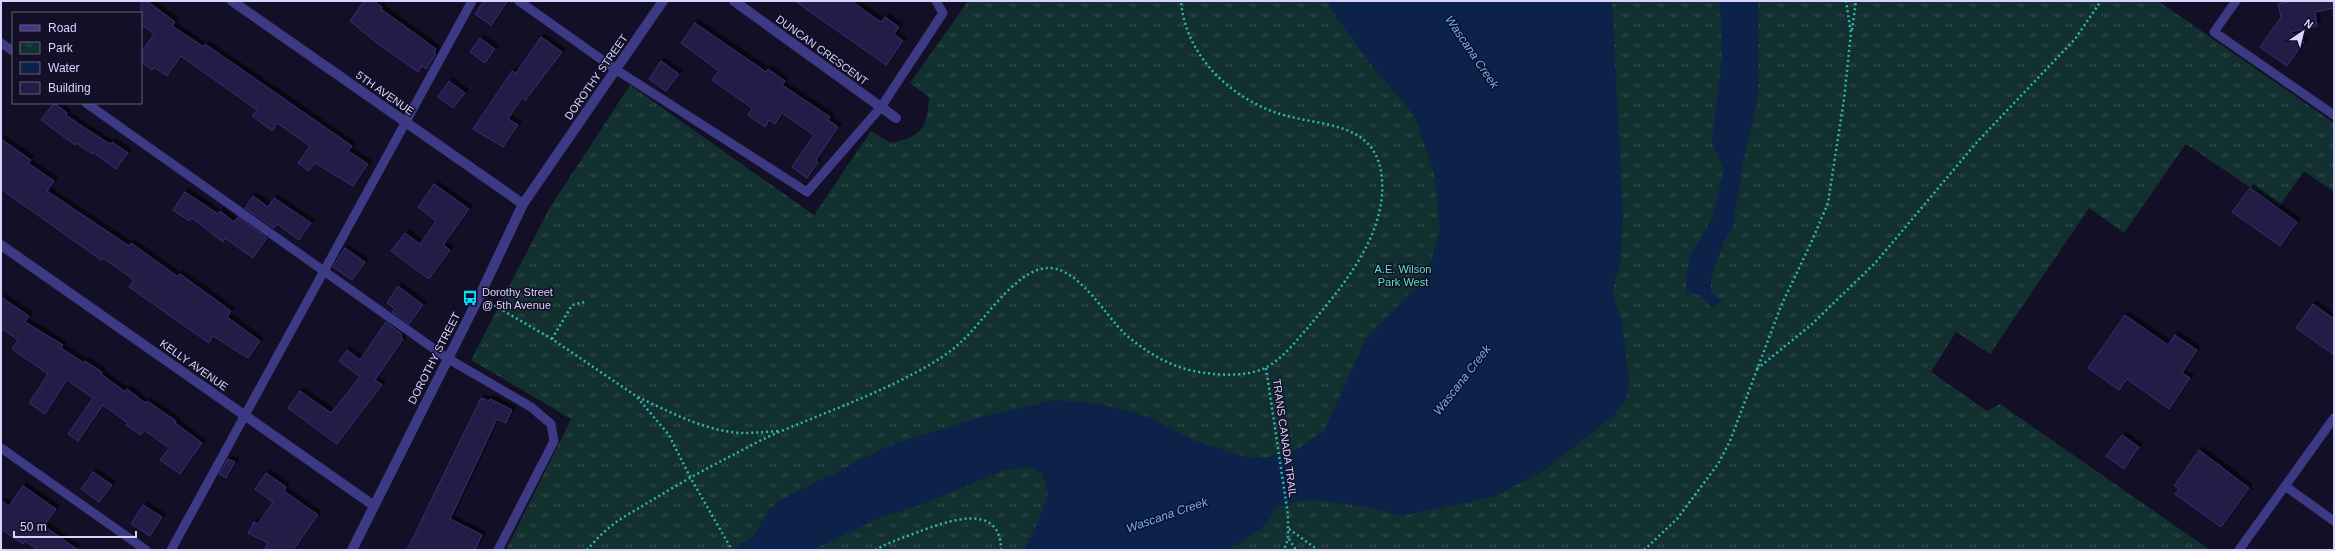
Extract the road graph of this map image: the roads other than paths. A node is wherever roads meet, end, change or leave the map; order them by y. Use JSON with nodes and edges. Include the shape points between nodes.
{"nodes":[{"id":1,"x":232,"y":1,"type":"edge"},
{"id":2,"x":472,"y":1,"type":"edge"},
{"id":3,"x":519,"y":1,"type":"edge"},
{"id":4,"x":663,"y":1,"type":"edge"},
{"id":5,"x":734,"y":1,"type":"edge"},
{"id":6,"x":936,"y":1,"type":"edge"},
{"id":7,"x":2236,"y":1,"type":"edge"},
{"id":8,"x":1,"y":43,"type":"edge"},
{"id":9,"x":12,"y":50,"type":"edge"},
{"id":10,"x":615,"y":69,"type":"junction"},
{"id":11,"x":87,"y":104,"type":"edge"},
{"id":12,"x":881,"y":107,"type":"junction"},
{"id":13,"x":2334,"y":115,"type":"edge"},
{"id":14,"x":896,"y":118,"type":"dead end"},
{"id":15,"x":406,"y":122,"type":"junction"},
{"id":16,"x":523,"y":204,"type":"junction"},
{"id":17,"x":1,"y":245,"type":"edge"},
{"id":18,"x":323,"y":270,"type":"junction"},
{"id":19,"x":447,"y":358,"type":"junction"},
{"id":20,"x":244,"y":415,"type":"junction"},
{"id":21,"x":2334,"y":418,"type":"edge"},
{"id":22,"x":1,"y":448,"type":"edge"},
{"id":23,"x":2285,"y":486,"type":"junction"},
{"id":24,"x":373,"y":505,"type":"junction"},
{"id":25,"x":2334,"y":521,"type":"edge"},
{"id":26,"x":146,"y":550,"type":"edge"},
{"id":27,"x":171,"y":550,"type":"edge"},
{"id":28,"x":352,"y":550,"type":"edge"},
{"id":29,"x":498,"y":550,"type":"edge"},
{"id":30,"x":2239,"y":550,"type":"edge"}],
"edges":[{"from":1,"to":15,"type":"street","name":"5TH AVENUE"},
{"from":2,"to":15,"type":"lane"},
{"from":3,"to":10,"type":"lane"},
{"from":4,"to":10,"type":"street","name":"DOROTHY STREET"},
{"from":5,"to":12,"type":"street","name":"DUNCAN CRESCENT"},
{"from":6,"to":12,"type":"lane","via":[[943,13]]},
{"from":7,"to":13,"type":"lane","via":[[2214,32]]},
{"from":8,"to":9,"type":"lane"},
{"from":10,"to":12,"type":"lane","via":[[807,192]]},
{"from":10,"to":16,"type":"street","name":"DOROTHY STREET"},
{"from":11,"to":18,"type":"lane"},
{"from":12,"to":14,"type":"street","name":"DUNCAN CRESCENT"},
{"from":15,"to":16,"type":"street","name":"5TH AVENUE"},
{"from":15,"to":18,"type":"lane"},
{"from":16,"to":19,"type":"street","name":"DOROTHY STREET"},
{"from":17,"to":20,"type":"street","name":"KELLY AVENUE"},
{"from":18,"to":19,"type":"lane"},
{"from":18,"to":20,"type":"lane"},
{"from":19,"to":24,"type":"street","name":"DOROTHY STREET"},
{"from":19,"to":29,"type":"lane","via":[[531,407],[551,424],[554,441]]},
{"from":20,"to":24,"type":"street","name":"KELLY AVENUE"},
{"from":20,"to":27,"type":"lane"},
{"from":21,"to":23,"type":"lane"},
{"from":22,"to":26,"type":"lane"},
{"from":23,"to":25,"type":"lane"},
{"from":23,"to":30,"type":"lane"},
{"from":24,"to":28,"type":"street","name":"DOROTHY STREET"}]}
